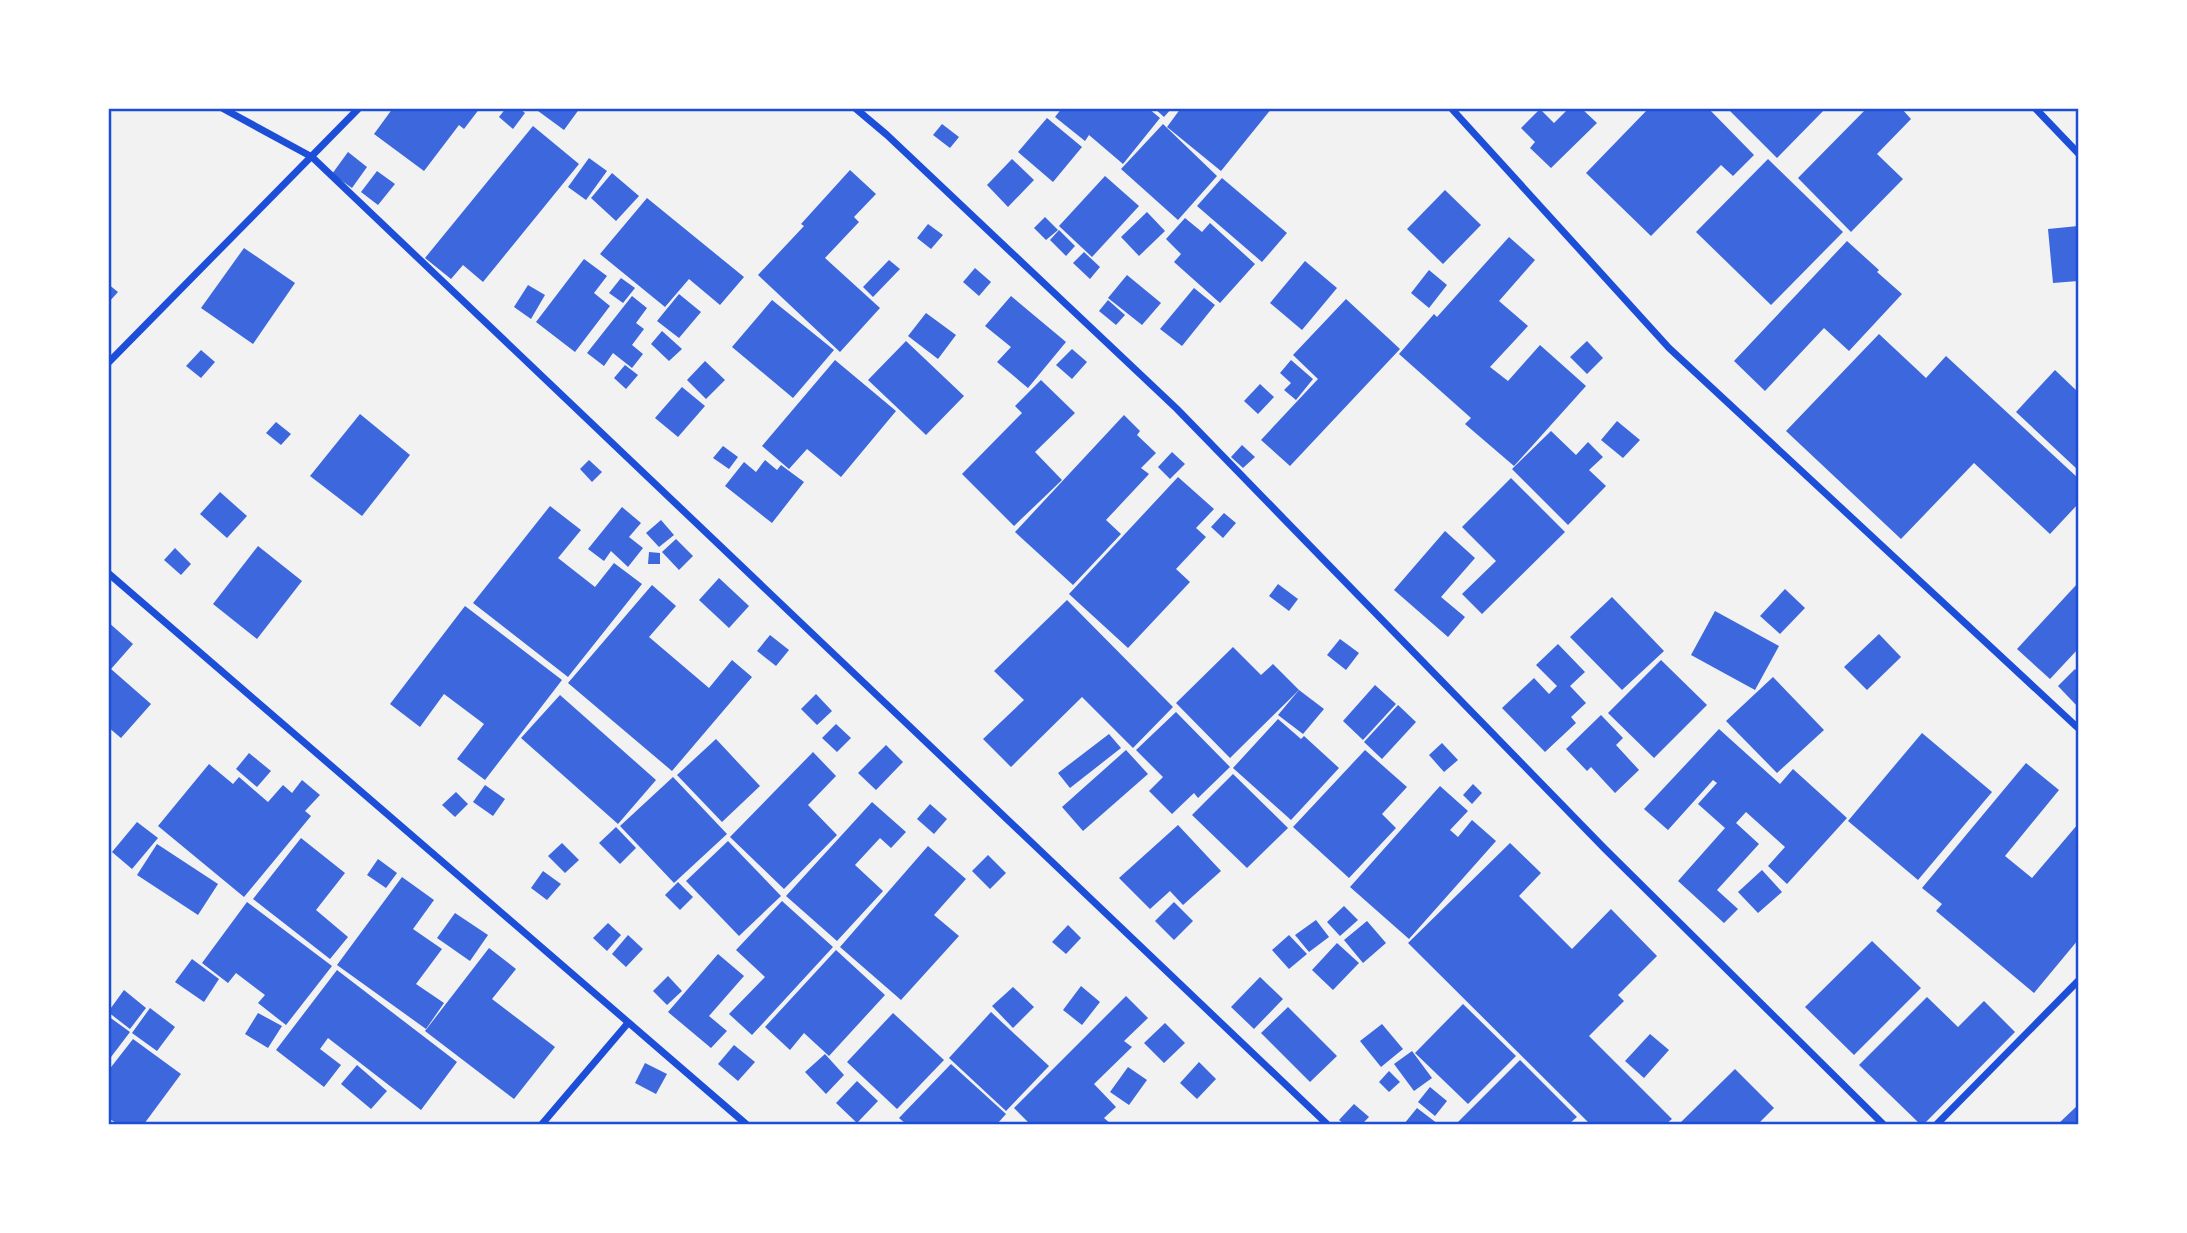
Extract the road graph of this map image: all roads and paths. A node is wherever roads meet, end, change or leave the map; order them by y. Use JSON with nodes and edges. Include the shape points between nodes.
{"nodes":[{"id":1,"x":222,"y":108,"type":"edge"},
{"id":2,"x":359,"y":108,"type":"edge"},
{"id":3,"x":855,"y":108,"type":"edge"},
{"id":4,"x":1451,"y":108,"type":"edge"},
{"id":5,"x":2035,"y":108,"type":"edge"},
{"id":6,"x":2078,"y":153,"type":"edge"},
{"id":7,"x":312,"y":157,"type":"junction"},
{"id":8,"x":108,"y":363,"type":"edge"},
{"id":9,"x":108,"y":573,"type":"edge"},
{"id":10,"x":2078,"y":728,"type":"edge"},
{"id":11,"x":2078,"y":981,"type":"edge"},
{"id":12,"x":628,"y":1023,"type":"junction"},
{"id":13,"x":541,"y":1125,"type":"edge"},
{"id":14,"x":746,"y":1125,"type":"edge"},
{"id":15,"x":1327,"y":1125,"type":"edge"},
{"id":16,"x":1883,"y":1125,"type":"edge"},
{"id":17,"x":1937,"y":1125,"type":"edge"}],
"edges":[{"from":1,"to":7,"type":"street"},
{"from":2,"to":7,"type":"street"},
{"from":3,"to":16,"type":"street","via":[[1177,409],[1604,848]]},
{"from":4,"to":10,"type":"street","via":[[1669,348]]},
{"from":5,"to":6,"type":"street"},
{"from":7,"to":8,"type":"street"},
{"from":7,"to":15,"type":"street"},
{"from":9,"to":12,"type":"street"},
{"from":11,"to":17,"type":"street"},
{"from":12,"to":13,"type":"street"},
{"from":12,"to":14,"type":"street"}]}
